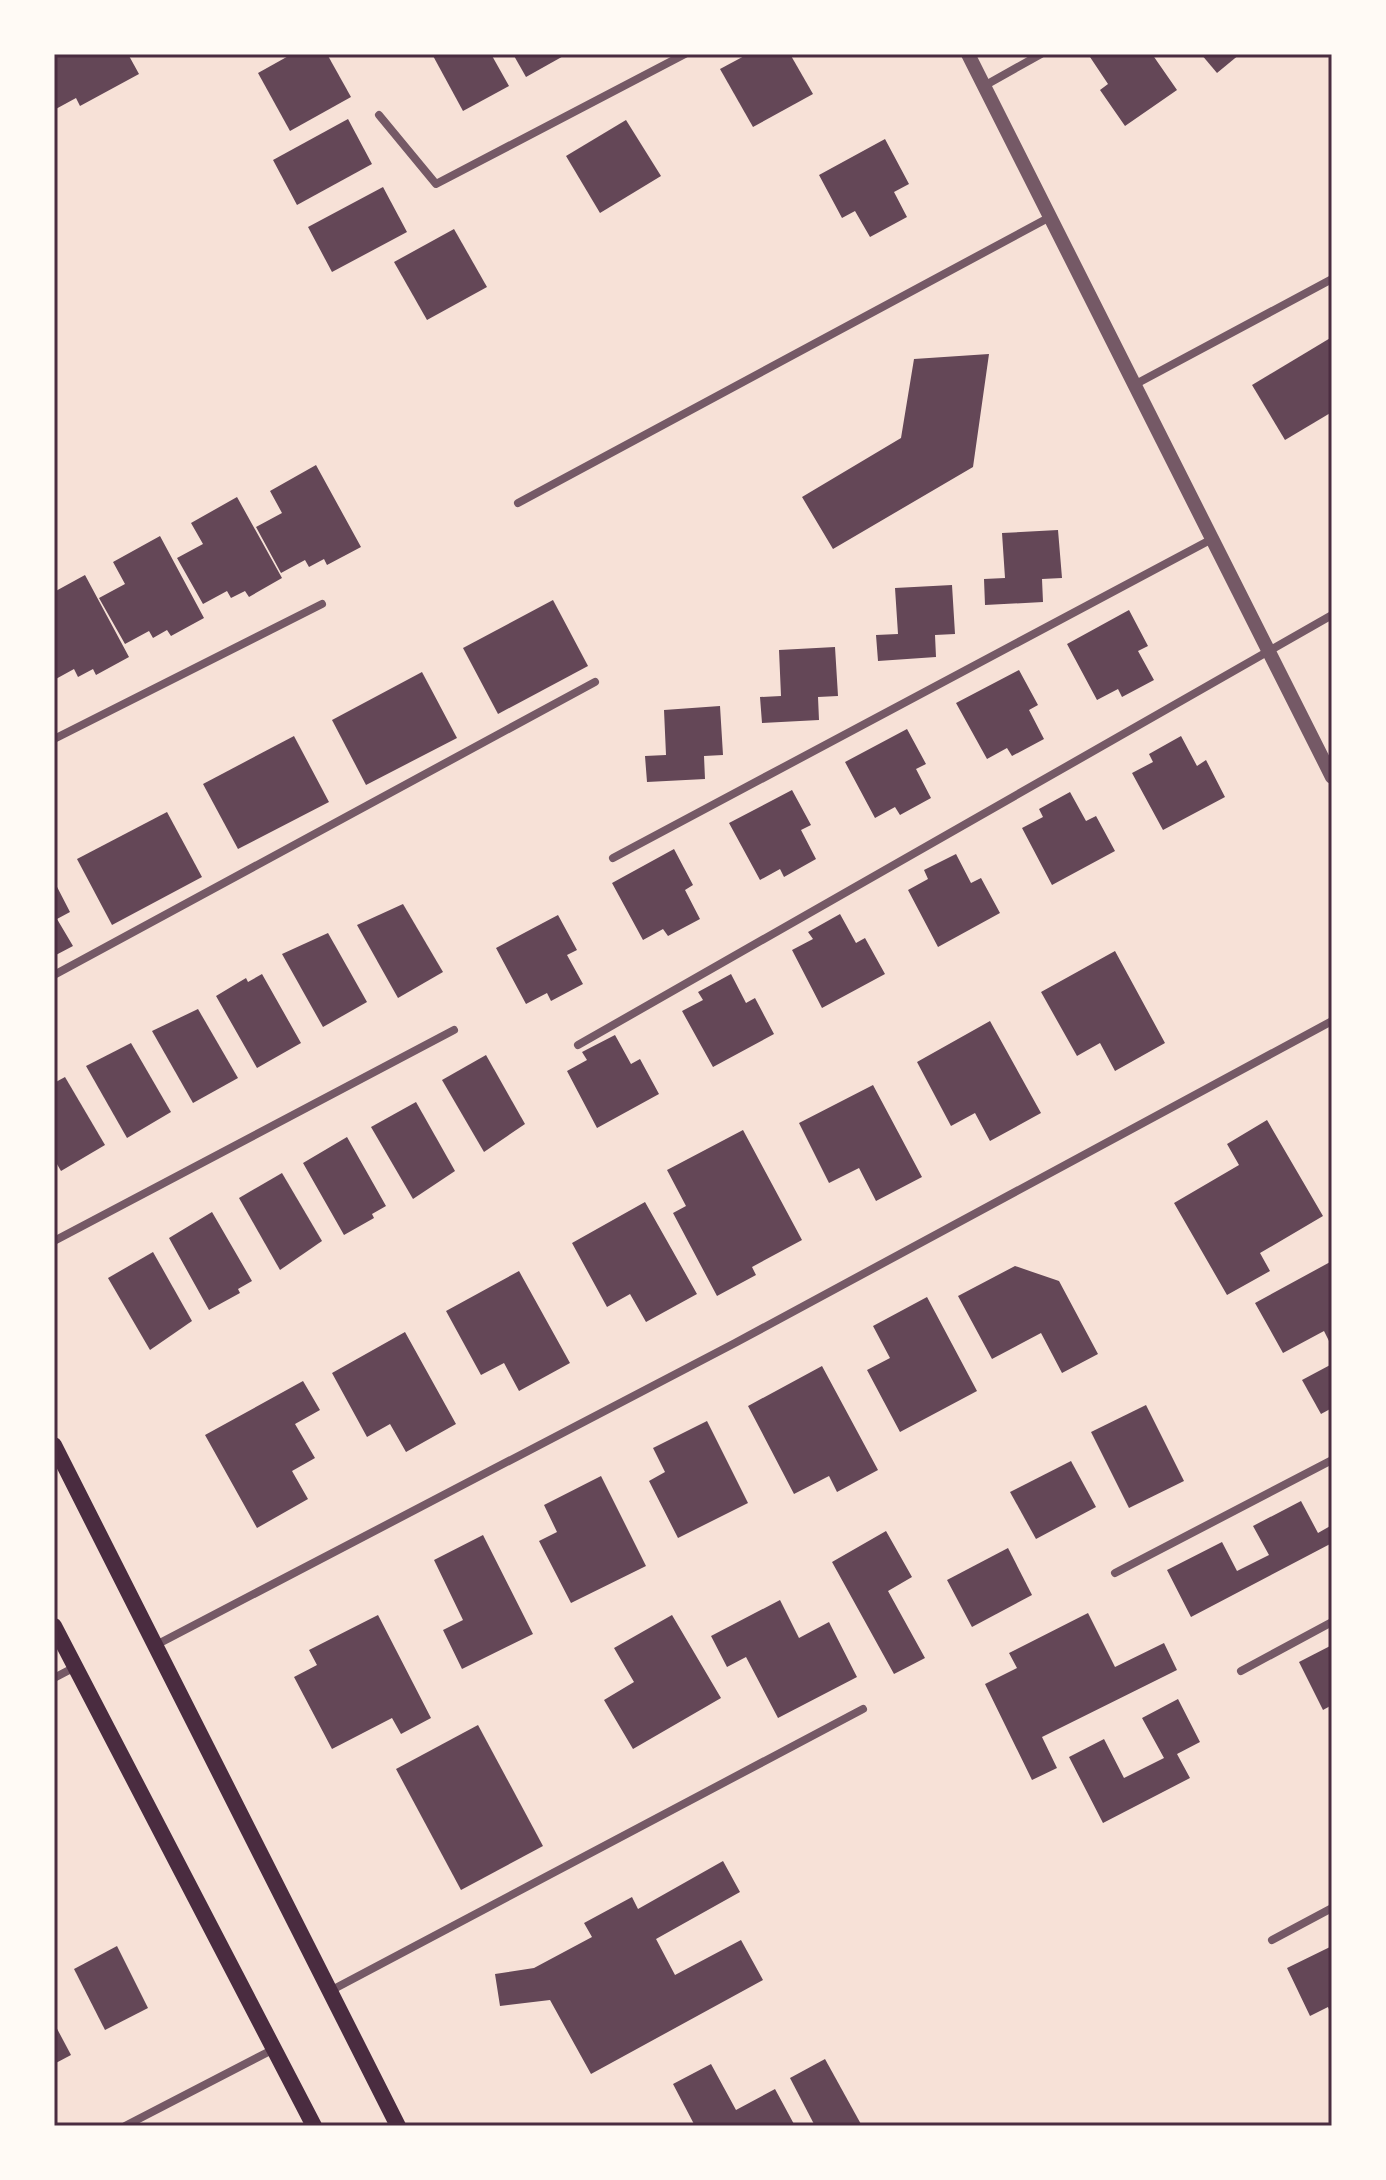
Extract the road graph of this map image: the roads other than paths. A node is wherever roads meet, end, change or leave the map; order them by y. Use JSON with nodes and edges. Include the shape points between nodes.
{"nodes":[{"id":1,"x":685,"y":54,"type":"edge"},
{"id":2,"x":968,"y":54,"type":"edge"},
{"id":3,"x":1041,"y":54,"type":"edge"},
{"id":4,"x":984,"y":86,"type":"junction"},
{"id":5,"x":379,"y":115,"type":"dead end"},
{"id":6,"x":1050,"y":217,"type":"junction"},
{"id":7,"x":1332,"y":279,"type":"edge"},
{"id":8,"x":1134,"y":385,"type":"junction"},
{"id":9,"x":518,"y":503,"type":"dead end"},
{"id":10,"x":1212,"y":539,"type":"junction"},
{"id":11,"x":322,"y":604,"type":"dead end"},
{"id":12,"x":1332,"y":615,"type":"edge"},
{"id":13,"x":1269,"y":653,"type":"junction"},
{"id":14,"x":595,"y":682,"type":"dead end"},
{"id":15,"x":54,"y":739,"type":"edge"},
{"id":16,"x":1332,"y":777,"type":"edge"},
{"id":17,"x":613,"y":858,"type":"dead end"},
{"id":18,"x":54,"y":975,"type":"edge"},
{"id":19,"x":1332,"y":1021,"type":"edge"},
{"id":20,"x":454,"y":1030,"type":"dead end"},
{"id":21,"x":578,"y":1045,"type":"dead end"},
{"id":22,"x":54,"y":1241,"type":"edge"},
{"id":23,"x":54,"y":1445,"type":"edge"},
{"id":24,"x":1332,"y":1460,"type":"edge"},
{"id":25,"x":1115,"y":1573,"type":"dead end"},
{"id":26,"x":1332,"y":1622,"type":"edge"},
{"id":27,"x":54,"y":1626,"type":"edge"},
{"id":28,"x":155,"y":1645,"type":"junction"},
{"id":29,"x":75,"y":1667,"type":"junction"},
{"id":30,"x":1241,"y":1671,"type":"dead end"},
{"id":31,"x":54,"y":1678,"type":"edge"},
{"id":32,"x":863,"y":1709,"type":"dead end"},
{"id":33,"x":1332,"y":1908,"type":"edge"},
{"id":34,"x":1272,"y":1940,"type":"dead end"},
{"id":35,"x":330,"y":1991,"type":"junction"},
{"id":36,"x":274,"y":2048,"type":"junction"},
{"id":37,"x":125,"y":2126,"type":"edge"},
{"id":38,"x":314,"y":2126,"type":"edge"},
{"id":39,"x":398,"y":2126,"type":"edge"}],
"edges":[{"from":1,"to":5,"type":"street","via":[[436,184]]},
{"from":2,"to":4,"type":"street"},
{"from":3,"to":4,"type":"street"},
{"from":4,"to":6,"type":"street"},
{"from":6,"to":8,"type":"street"},
{"from":6,"to":9,"type":"street"},
{"from":7,"to":8,"type":"street"},
{"from":8,"to":10,"type":"street"},
{"from":10,"to":13,"type":"street"},
{"from":10,"to":17,"type":"street"},
{"from":11,"to":15,"type":"street"},
{"from":12,"to":13,"type":"street"},
{"from":13,"to":16,"type":"street"},
{"from":13,"to":21,"type":"street"},
{"from":14,"to":18,"type":"street"},
{"from":19,"to":28,"type":"street","via":[[735,1343]]},
{"from":20,"to":22,"type":"street"},
{"from":23,"to":28,"type":"main road"},
{"from":24,"to":25,"type":"street"},
{"from":26,"to":30,"type":"street"},
{"from":27,"to":29,"type":"main road"},
{"from":28,"to":35,"type":"main road"},
{"from":29,"to":31,"type":"street"},
{"from":29,"to":36,"type":"main road"},
{"from":32,"to":35,"type":"street"},
{"from":33,"to":34,"type":"street"},
{"from":35,"to":39,"type":"main road"},
{"from":36,"to":37,"type":"street"},
{"from":36,"to":38,"type":"main road"}]}
